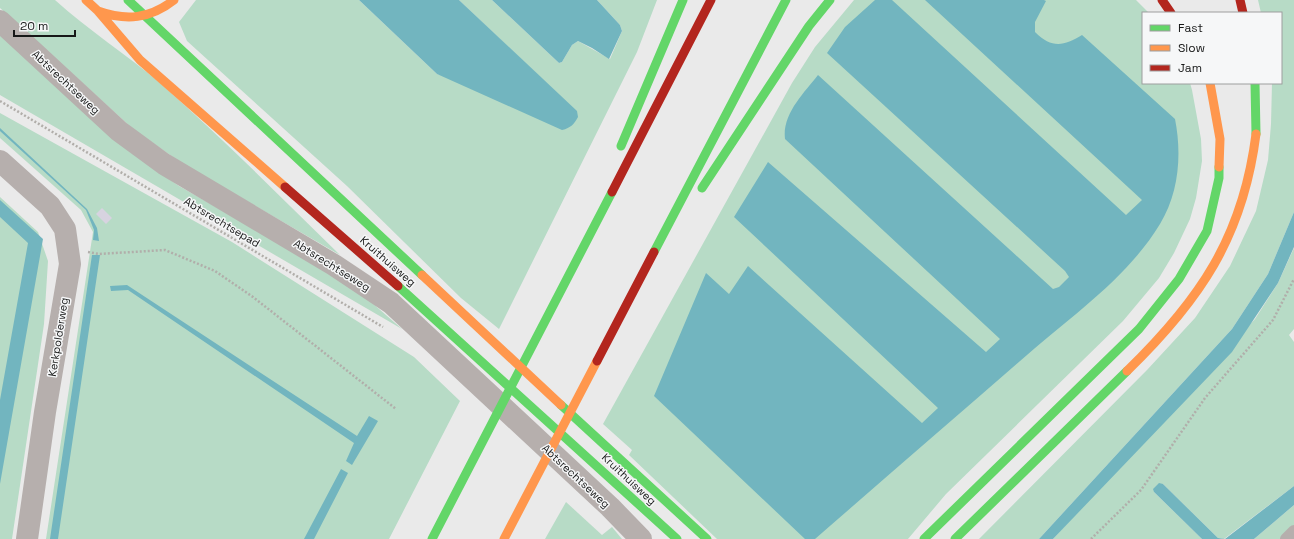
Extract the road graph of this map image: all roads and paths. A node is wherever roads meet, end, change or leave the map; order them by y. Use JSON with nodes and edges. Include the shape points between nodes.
{"nodes":[{"id":1,"x":86,"y":0,"type":"edge"},
{"id":2,"x":128,"y":0,"type":"edge"},
{"id":3,"x":174,"y":0,"type":"edge"},
{"id":4,"x":683,"y":0,"type":"edge"},
{"id":5,"x":712,"y":0,"type":"edge"},
{"id":6,"x":786,"y":0,"type":"edge"},
{"id":7,"x":830,"y":0,"type":"edge"},
{"id":8,"x":1162,"y":0,"type":"edge"},
{"id":9,"x":1240,"y":0,"type":"edge"},
{"id":10,"x":98,"y":11,"type":"junction"},
{"id":11,"x":1170,"y":12,"type":"edge"},
{"id":12,"x":1243,"y":12,"type":"edge"},
{"id":13,"x":146,"y":16,"type":"junction"},
{"id":14,"x":0,"y":21,"type":"edge"},
{"id":15,"x":1210,"y":84,"type":"edge"},
{"id":16,"x":1254,"y":84,"type":"edge"},
{"id":17,"x":0,"y":101,"type":"edge"},
{"id":18,"x":617,"y":154,"type":"dead end"},
{"id":19,"x":0,"y":161,"type":"edge"},
{"id":20,"x":602,"y":191,"type":"dead end"},
{"id":21,"x":695,"y":198,"type":"dead end"},
{"id":22,"x":687,"y":211,"type":"dead end"},
{"id":23,"x":68,"y":248,"type":"junction"},
{"id":24,"x":643,"y":276,"type":"junction"},
{"id":25,"x":1294,"y":279,"type":"edge"},
{"id":26,"x":549,"y":314,"type":"junction"},
{"id":27,"x":386,"y":328,"type":"dead end"},
{"id":28,"x":447,"y":342,"type":"junction"},
{"id":29,"x":396,"y":410,"type":"dead end"},
{"id":30,"x":1294,"y":531,"type":"edge"},
{"id":31,"x":27,"y":539,"type":"edge"},
{"id":32,"x":432,"y":539,"type":"edge"},
{"id":33,"x":504,"y":539,"type":"edge"},
{"id":34,"x":641,"y":539,"type":"edge"},
{"id":35,"x":677,"y":539,"type":"edge"},
{"id":36,"x":707,"y":539,"type":"edge"},
{"id":37,"x":924,"y":539,"type":"edge"},
{"id":38,"x":955,"y":539,"type":"edge"},
{"id":39,"x":1091,"y":539,"type":"edge"},
{"id":40,"x":1286,"y":539,"type":"edge"}],
"edges":[{"from":1,"to":10,"type":"main road","name":"Kruithuisweg"},
{"from":2,"to":13,"type":"main road","name":"Kruithuisweg"},
{"from":3,"to":13,"type":"main road","via":[[159,11]]},
{"from":4,"to":18,"type":"main road"},
{"from":5,"to":26,"type":"main road"},
{"from":6,"to":24,"type":"main road"},
{"from":7,"to":21,"type":"main road","via":[[809,26]]},
{"from":8,"to":11,"type":"main road"},
{"from":9,"to":12,"type":"main road"},
{"from":10,"to":13,"type":"main road","via":[[127,18]]},
{"from":10,"to":28,"type":"main road","name":"Kruithuisweg","via":[[140,60]]},
{"from":13,"to":36,"type":"main road","name":"Kruithuisweg"},
{"from":14,"to":28,"type":"street","name":"Abtsrechtseweg","via":[[119,131],[164,164],[334,265]]},
{"from":15,"to":37,"type":"main road","via":[[1220,139],[1219,178],[1207,231],[1179,278],[1139,329]]},
{"from":16,"to":38,"type":"main road","via":[[1255,130],[1251,165],[1240,208],[1224,248],[1208,276],[1187,307],[1158,341]]},
{"from":17,"to":27,"type":"path","name":"Abtsrechtsepad"},
{"from":19,"to":23,"type":"street","name":"Kerkpolderweg","via":[[50,206],[65,229]]},
{"from":20,"to":26,"type":"main road"},
{"from":22,"to":24,"type":"main road"},
{"from":23,"to":29,"type":"path","via":[[100,254],[165,250],[215,271],[253,297]]},
{"from":23,"to":31,"type":"street","name":"Kerkpolderweg","via":[[70,264]]},
{"from":24,"to":33,"type":"main road"},
{"from":25,"to":39,"type":"path","via":[[1273,320],[1204,398],[1141,490]]},
{"from":26,"to":32,"type":"main road"},
{"from":28,"to":34,"type":"street","name":"Abtsrechtseweg"},
{"from":28,"to":35,"type":"main road","name":"Kruithuisweg","via":[[620,487]]},
{"from":30,"to":40,"type":"lane"}]}
